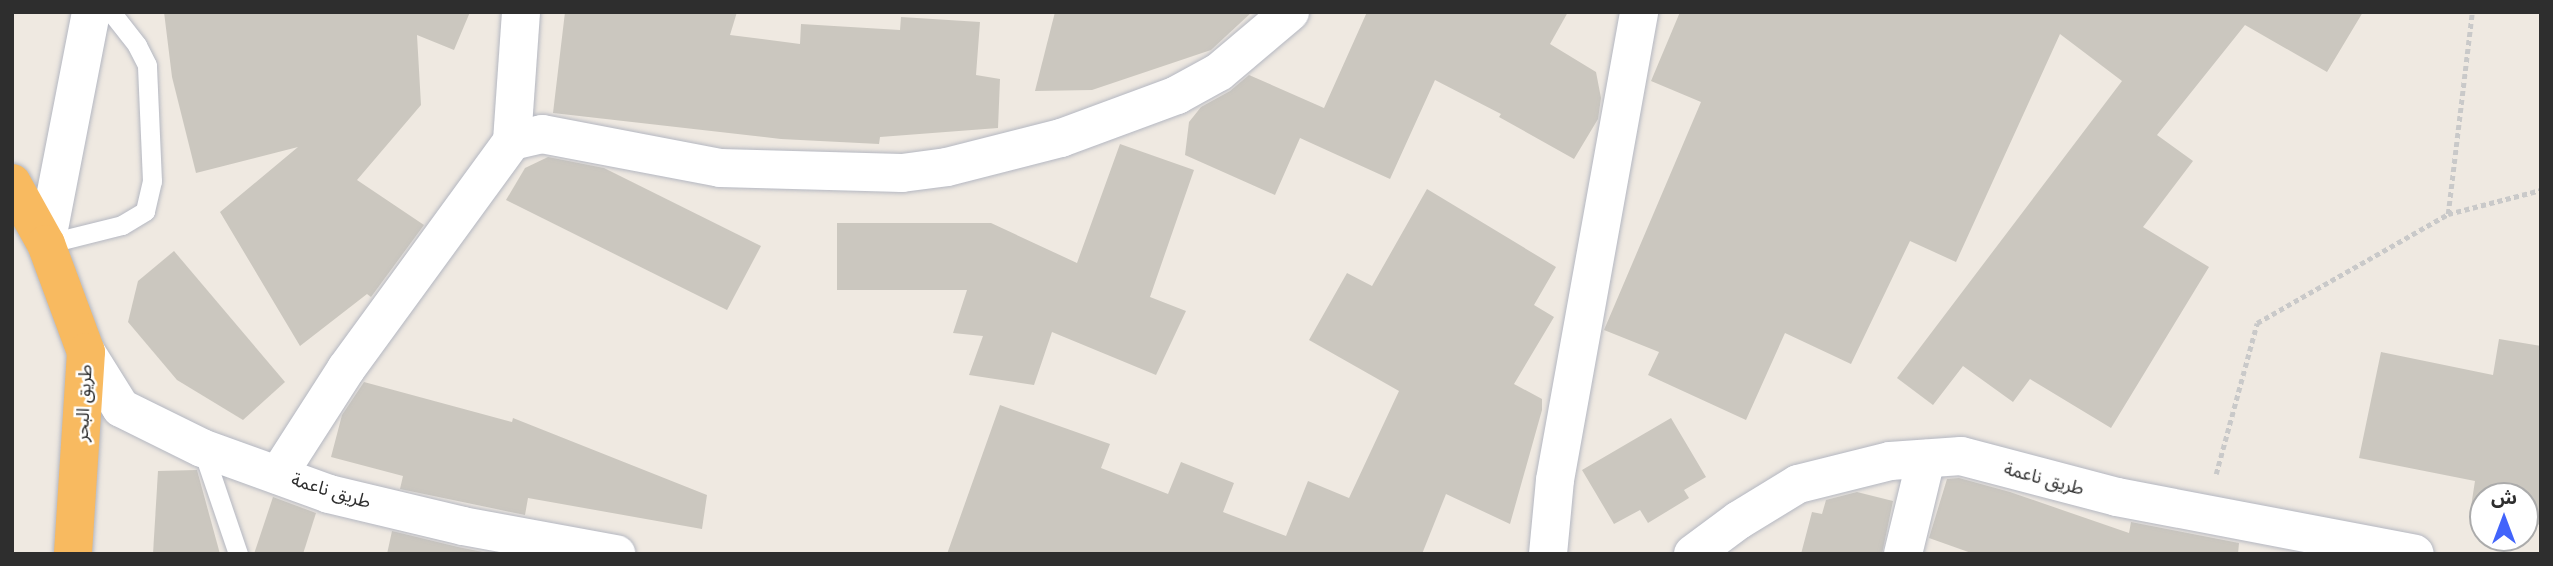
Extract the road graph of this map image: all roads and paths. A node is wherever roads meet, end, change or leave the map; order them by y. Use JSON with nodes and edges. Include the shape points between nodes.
{"nodes":[{"id":1,"x":91,"y":12,"type":"edge"},
{"id":2,"x":111,"y":12,"type":"edge"},
{"id":3,"x":521,"y":12,"type":"edge"},
{"id":4,"x":1290,"y":12,"type":"edge"},
{"id":5,"x":1639,"y":12,"type":"edge"},
{"id":6,"x":2472,"y":12,"type":"edge"},
{"id":7,"x":512,"y":141,"type":"junction"},
{"id":8,"x":12,"y":183,"type":"edge"},
{"id":9,"x":2541,"y":190,"type":"edge"},
{"id":10,"x":2448,"y":214,"type":"junction"},
{"id":11,"x":46,"y":244,"type":"junction"},
{"id":12,"x":86,"y":352,"type":"junction"},
{"id":13,"x":202,"y":448,"type":"junction"},
{"id":14,"x":1926,"y":459,"type":"junction"},
{"id":15,"x":278,"y":475,"type":"junction"},
{"id":16,"x":2205,"y":512,"type":"junction"},
{"id":17,"x":73,"y":554,"type":"edge"},
{"id":18,"x":238,"y":554,"type":"edge"},
{"id":19,"x":616,"y":554,"type":"edge"},
{"id":20,"x":1548,"y":554,"type":"edge"},
{"id":21,"x":1693,"y":554,"type":"edge"},
{"id":22,"x":1903,"y":554,"type":"edge"},
{"id":23,"x":2415,"y":554,"type":"edge"}],
"edges":[{"from":1,"to":11,"type":"street"},
{"from":2,"to":11,"type":"lane","via":[[147,65],[152,181],[145,211],[122,225]]},
{"from":3,"to":7,"type":"street"},
{"from":4,"to":7,"type":"street","via":[[1219,72],[1177,95],[1061,138],[947,167],[902,173],[720,168],[542,134]]},
{"from":5,"to":20,"type":"street","via":[[1555,480]]},
{"from":6,"to":10,"type":"path"},
{"from":7,"to":15,"type":"street","via":[[346,369]]},
{"from":8,"to":11,"type":"highway","name":"طريق البحر"},
{"from":9,"to":10,"type":"path"},
{"from":10,"to":16,"type":"path","via":[[2257,323]]},
{"from":11,"to":12,"type":"highway","name":"طريق البحر"},
{"from":12,"to":13,"type":"street","name":"طريق ناعمة","via":[[121,408]]},
{"from":12,"to":17,"type":"highway","name":"طريق البحر"},
{"from":13,"to":15,"type":"street","name":"طريق ناعمة"},
{"from":13,"to":18,"type":"lane"},
{"from":14,"to":16,"type":"street","name":"طريق ناعمة","via":[[1961,456],[2105,494]]},
{"from":14,"to":21,"type":"street","name":"طريق ناعمة","via":[[1890,461],[1798,484]]},
{"from":14,"to":22,"type":"street"},
{"from":15,"to":19,"type":"street","name":"طريق ناعمة","via":[[329,494],[463,526]]},
{"from":16,"to":23,"type":"street","name":"طريق ناعمة"}]}
